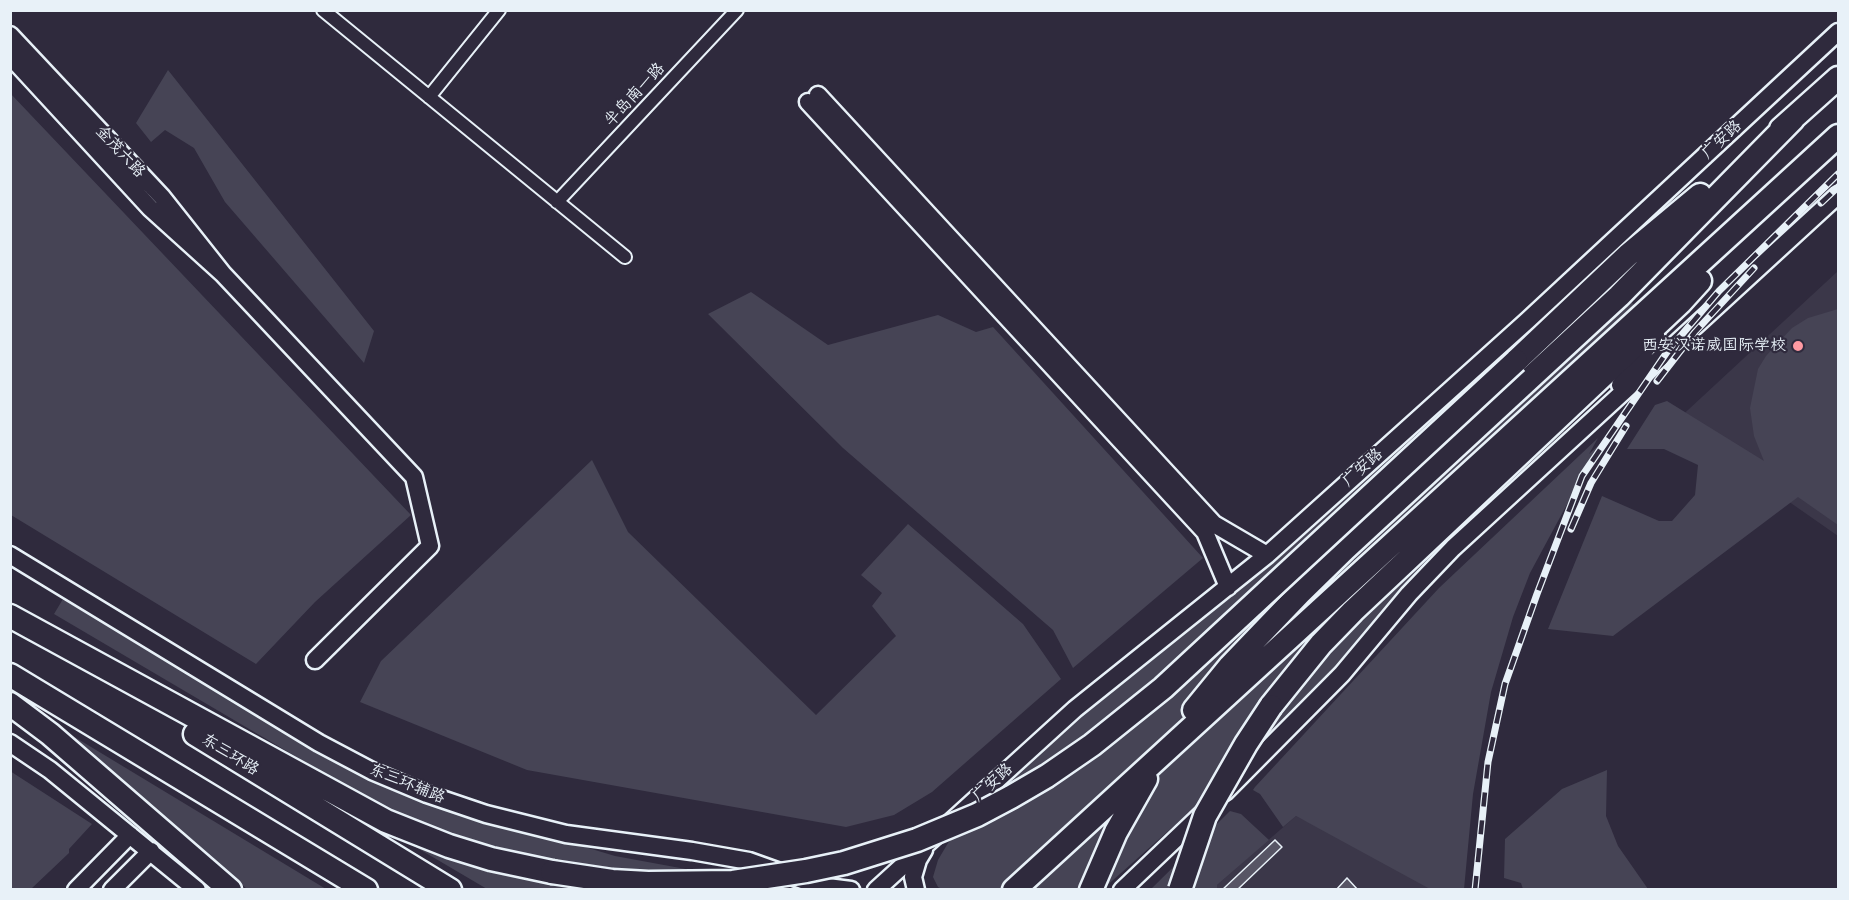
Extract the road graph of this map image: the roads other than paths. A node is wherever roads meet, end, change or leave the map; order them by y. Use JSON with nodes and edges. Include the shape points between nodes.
{"nodes":[{"id":1,"x":323,"y":10,"type":"edge"},
{"id":2,"x":499,"y":10,"type":"edge"},
{"id":3,"x":737,"y":10,"type":"edge"},
{"id":4,"x":1839,"y":33,"type":"edge"},
{"id":5,"x":10,"y":35,"type":"edge"},
{"id":6,"x":10,"y":57,"type":"edge"},
{"id":7,"x":1839,"y":78,"type":"edge"},
{"id":8,"x":429,"y":97,"type":"junction"},
{"id":9,"x":1793,"y":119,"type":"junction"},
{"id":10,"x":1839,"y":136,"type":"edge"},
{"id":11,"x":1801,"y":171,"type":"junction"},
{"id":12,"x":1839,"y":195,"type":"edge"},
{"id":13,"x":557,"y":202,"type":"junction"},
{"id":14,"x":625,"y":257,"type":"dead end"},
{"id":15,"x":223,"y":274,"type":"junction"},
{"id":16,"x":1680,"y":303,"type":"junction"},
{"id":17,"x":1598,"y":415,"type":"junction"},
{"id":18,"x":1543,"y":420,"type":"junction"},
{"id":19,"x":10,"y":555,"type":"edge"},
{"id":20,"x":1267,"y":555,"type":"junction"},
{"id":21,"x":1228,"y":587,"type":"junction"},
{"id":22,"x":10,"y":617,"type":"edge"},
{"id":23,"x":315,"y":660,"type":"dead end"},
{"id":24,"x":10,"y":675,"type":"edge"},
{"id":25,"x":10,"y":704,"type":"edge"},
{"id":26,"x":10,"y":743,"type":"edge"},
{"id":27,"x":130,"y":835,"type":"junction"},
{"id":28,"x":929,"y":841,"type":"junction"},
{"id":29,"x":151,"y":851,"type":"junction"},
{"id":30,"x":76,"y":890,"type":"edge"},
{"id":31,"x":112,"y":890,"type":"edge"},
{"id":32,"x":197,"y":890,"type":"edge"},
{"id":33,"x":230,"y":890,"type":"edge"},
{"id":34,"x":366,"y":890,"type":"edge"},
{"id":35,"x":450,"y":890,"type":"edge"},
{"id":36,"x":851,"y":890,"type":"edge"},
{"id":37,"x":876,"y":890,"type":"edge"},
{"id":38,"x":916,"y":890,"type":"edge"},
{"id":39,"x":1014,"y":890,"type":"edge"},
{"id":40,"x":1090,"y":890,"type":"edge"},
{"id":41,"x":1122,"y":890,"type":"edge"},
{"id":42,"x":1180,"y":890,"type":"edge"}],
"edges":[{"from":1,"to":8,"type":"street"},
{"from":2,"to":8,"type":"street"},
{"from":3,"to":13,"type":"street","name":"半岛南一路"},
{"from":4,"to":20,"type":"main road","name":"广安路"},
{"from":5,"to":15,"type":"main road","name":"金茂六路","via":[[162,197]]},
{"from":6,"to":15,"type":"main road","name":"金茂六路","via":[[150,208]]},
{"from":7,"to":9,"type":"highway"},
{"from":8,"to":13,"type":"street"},
{"from":9,"to":22,"type":"highway","bridge":true,"via":[[1628,255],[1164,688],[1092,746],[977,815],[917,840],[844,863],[733,882],[648,883],[552,872],[480,856],[386,821]]},
{"from":9,"to":40,"type":"highway","via":[[1619,296],[1346,549],[1230,666],[1152,768],[1116,832]]},
{"from":10,"to":11,"type":"highway"},
{"from":11,"to":16,"type":"highway"},
{"from":11,"to":18,"type":"highway"},
{"from":12,"to":17,"type":"main road"},
{"from":13,"to":14,"type":"street"},
{"from":15,"to":23,"type":"main road","name":"金茂六路","via":[[414,477],[430,546]]},
{"from":16,"to":17,"type":"main road"},
{"from":16,"to":18,"type":"highway"},
{"from":17,"to":41,"type":"main road","via":[[1453,548],[1284,735]]},
{"from":18,"to":39,"type":"highway"},
{"from":18,"to":42,"type":"highway","bridge":true,"via":[[1321,644],[1265,715],[1205,816]]},
{"from":19,"to":36,"type":"main road","name":"东三环辅路","via":[[319,742],[372,771],[427,794],[566,834],[749,861],[819,886]]},
{"from":20,"to":21,"type":"main road","name":"广安路"},
{"from":20,"to":21,"type":"main road","via":[[1214,524],[813,98],[1204,532]]},
{"from":21,"to":28,"type":"main road","name":"广安路","via":[[1075,709]]},
{"from":22,"to":35,"type":"highway","name":"东三环路"},
{"from":24,"to":34,"type":"highway"},
{"from":25,"to":33,"type":"highway"},
{"from":26,"to":27,"type":"main road"},
{"from":27,"to":29,"type":"main road"},
{"from":27,"to":30,"type":"main road"},
{"from":28,"to":37,"type":"main road","name":"广安路"},
{"from":28,"to":38,"type":"main road","via":[[913,877]]},
{"from":29,"to":31,"type":"main road"},
{"from":29,"to":32,"type":"main road"}]}
